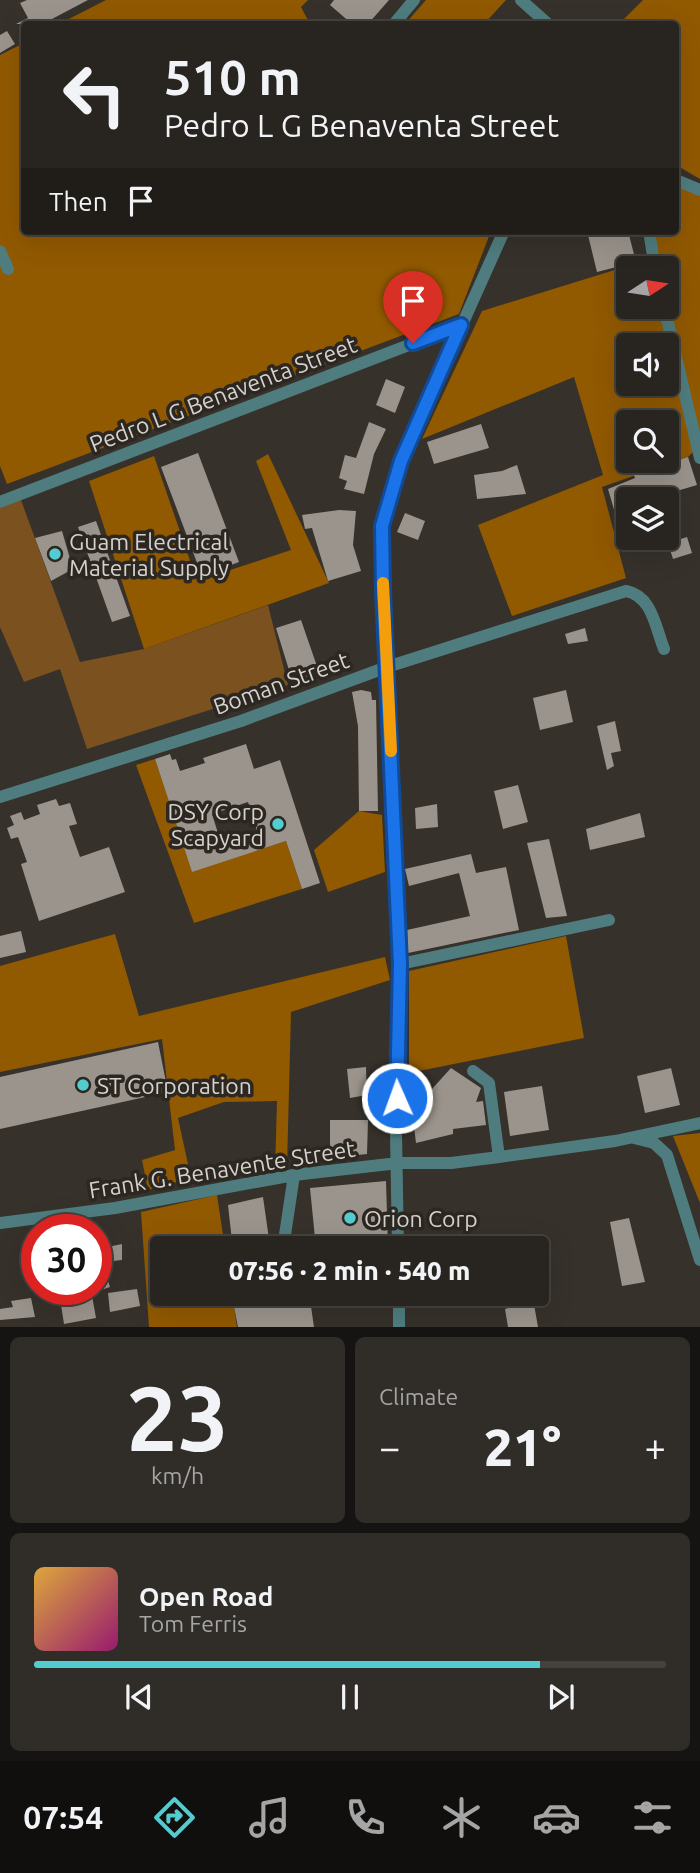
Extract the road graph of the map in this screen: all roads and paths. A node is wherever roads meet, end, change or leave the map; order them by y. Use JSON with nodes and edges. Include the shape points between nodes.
{"nodes":[{"id":1,"x":414,"y":0,"type":"edge"},
{"id":2,"x":521,"y":0,"type":"edge"},
{"id":3,"x":396,"y":21,"type":"edge"},
{"id":4,"x":545,"y":21,"type":"edge"},
{"id":5,"x":679,"y":181,"type":"edge"},
{"id":6,"x":700,"y":190,"type":"edge"},
{"id":7,"x":503,"y":235,"type":"edge"},
{"id":8,"x":650,"y":235,"type":"edge"},
{"id":9,"x":0,"y":251,"type":"edge"},
{"id":10,"x":653,"y":256,"type":"edge"},
{"id":11,"x":8,"y":269,"type":"dead end"},
{"id":12,"x":667,"y":319,"type":"edge"},
{"id":13,"x":461,"y":325,"type":"junction"},
{"id":14,"x":700,"y":458,"type":"edge"},
{"id":15,"x":0,"y":502,"type":"edge"},
{"id":16,"x":664,"y":649,"type":"dead end"},
{"id":17,"x":387,"y":667,"type":"junction"},
{"id":18,"x":0,"y":797,"type":"edge"},
{"id":19,"x":609,"y":920,"type":"dead end"},
{"id":20,"x":400,"y":964,"type":"junction"},
{"id":21,"x":473,"y":1070,"type":"dead end"},
{"id":22,"x":700,"y":1123,"type":"edge"},
{"id":23,"x":630,"y":1137,"type":"junction"},
{"id":24,"x":499,"y":1157,"type":"junction"},
{"id":25,"x":398,"y":1163,"type":"junction"},
{"id":26,"x":294,"y":1175,"type":"junction"},
{"id":27,"x":0,"y":1223,"type":"edge"},
{"id":28,"x":696,"y":1233,"type":"edge"},
{"id":29,"x":285,"y":1236,"type":"edge"},
{"id":30,"x":398,"y":1236,"type":"edge"},
{"id":31,"x":700,"y":1260,"type":"edge"},
{"id":32,"x":399,"y":1306,"type":"edge"},
{"id":33,"x":399,"y":1327,"type":"edge"}],
"edges":[{"from":1,"to":3,"type":"street"},
{"from":2,"to":4,"type":"street"},
{"from":5,"to":6,"type":"street"},
{"from":7,"to":13,"type":"street"},
{"from":8,"to":10,"type":"street"},
{"from":9,"to":11,"type":"street"},
{"from":12,"to":14,"type":"street"},
{"from":13,"to":15,"type":"street","name":"Pedro L G Benaventa Street"},
{"from":13,"to":17,"type":"street","via":[[401,461],[382,526]]},
{"from":16,"to":17,"type":"street","name":"Boman Street","via":[[647,604],[638,594],[626,591]]},
{"from":17,"to":18,"type":"street","name":"Boman Street","via":[[240,721]]},
{"from":17,"to":20,"type":"street"},
{"from":19,"to":20,"type":"street"},
{"from":20,"to":25,"type":"street"},
{"from":21,"to":24,"type":"street","via":[[489,1083]]},
{"from":22,"to":23,"type":"street","name":"Frank G. Benavente Street"},
{"from":23,"to":24,"type":"street","name":"Frank G. Benavente Street"},
{"from":23,"to":28,"type":"street","via":[[653,1143],[667,1155]]},
{"from":24,"to":25,"type":"street","name":"Frank G. Benavente Street"},
{"from":25,"to":26,"type":"street","name":"Frank G. Benavente Street"},
{"from":25,"to":30,"type":"street"},
{"from":26,"to":27,"type":"street","name":"Frank G. Benavente Street","via":[[115,1208]]},
{"from":26,"to":29,"type":"street"},
{"from":28,"to":31,"type":"street"},
{"from":32,"to":33,"type":"street"}]}
